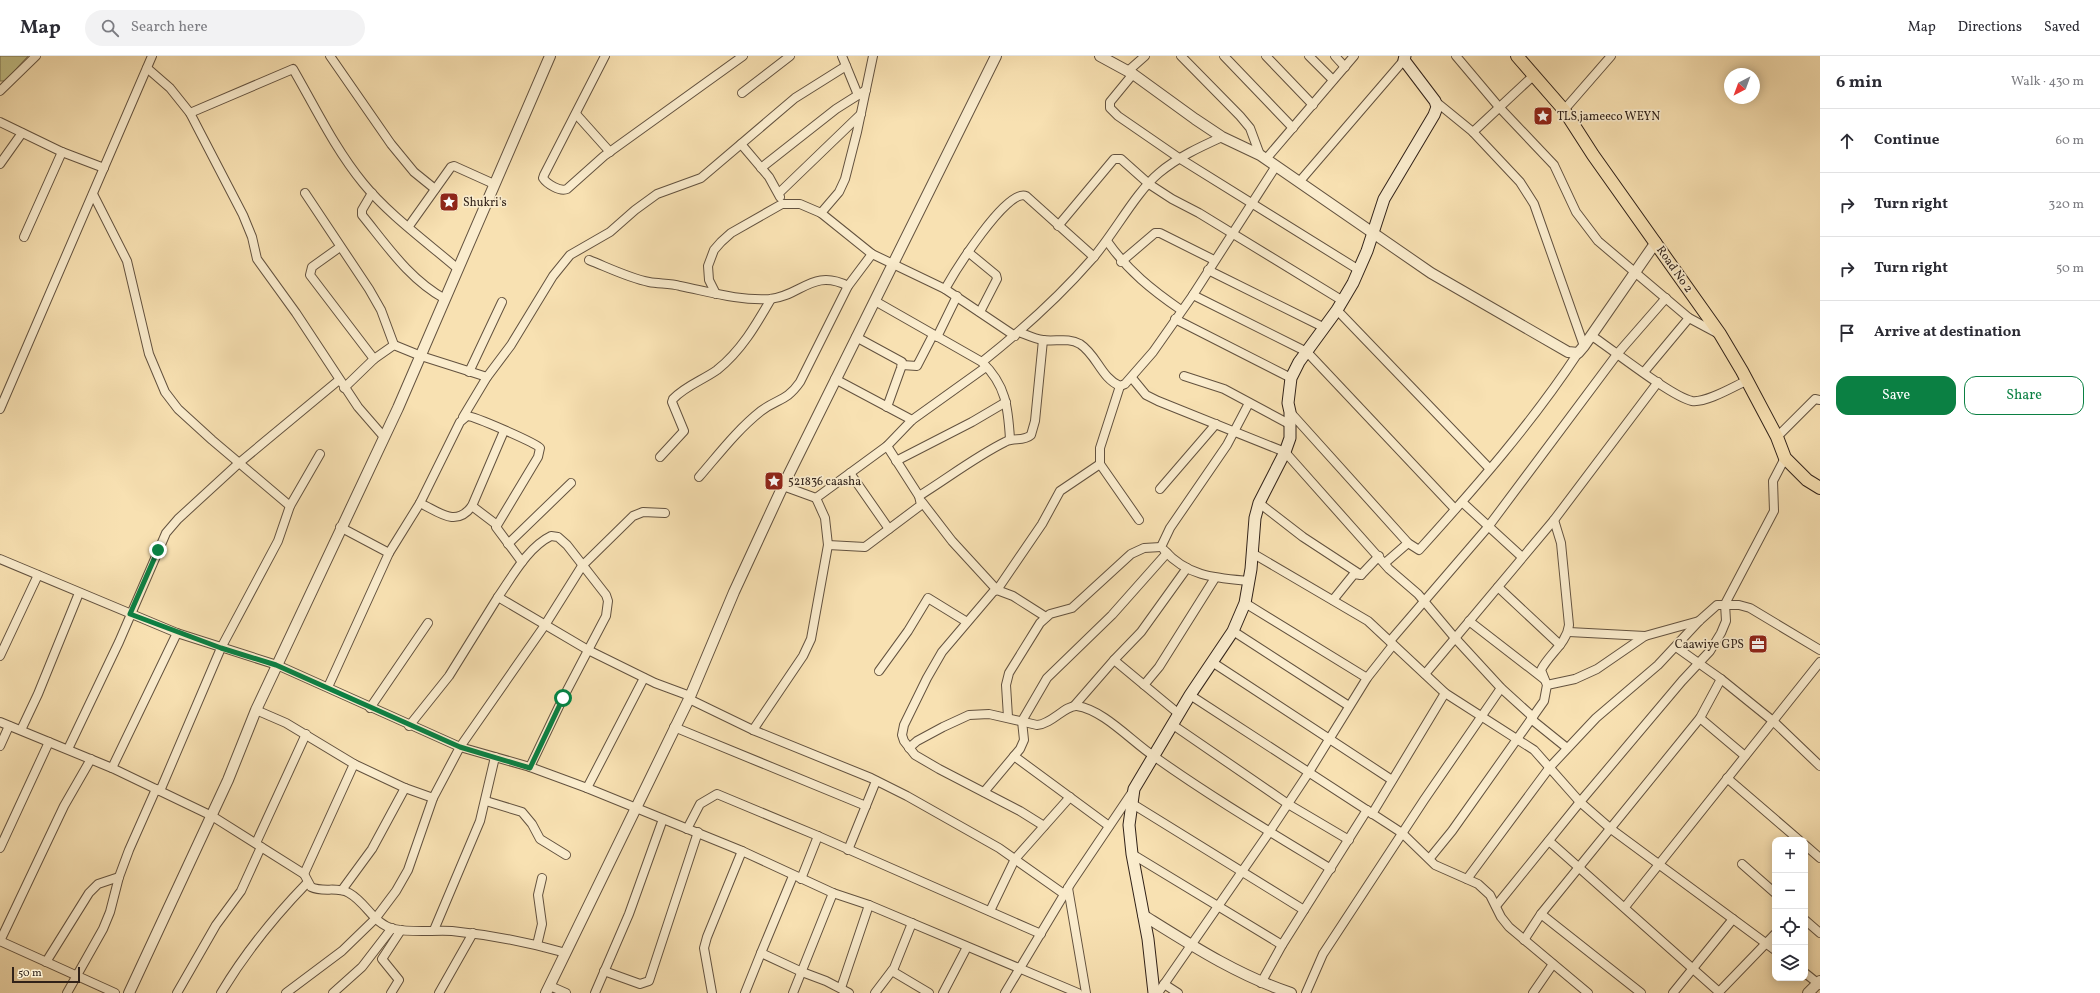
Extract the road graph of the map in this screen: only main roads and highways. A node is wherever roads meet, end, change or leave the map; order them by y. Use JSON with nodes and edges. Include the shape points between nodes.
{"nodes":[{"id":1,"x":1517,"y":56,"type":"edge"},
{"id":2,"x":1405,"y":58,"type":"edge"},
{"id":3,"x":1820,"y":487,"type":"edge"},
{"id":4,"x":1154,"y":993,"type":"edge"}],
"edges":[{"from":1,"to":3,"type":"main road","name":"Road No 2","via":[[1564,110],[1720,334],[1777,437],[1785,458],[1807,480]]},
{"from":2,"to":4,"type":"main road","via":[[1437,107],[1384,200],[1359,270],[1340,305],[1299,362],[1291,378],[1288,403],[1290,438],[1259,502],[1245,603],[1233,631],[1190,695],[1134,789],[1129,826],[1148,939]]}]}
